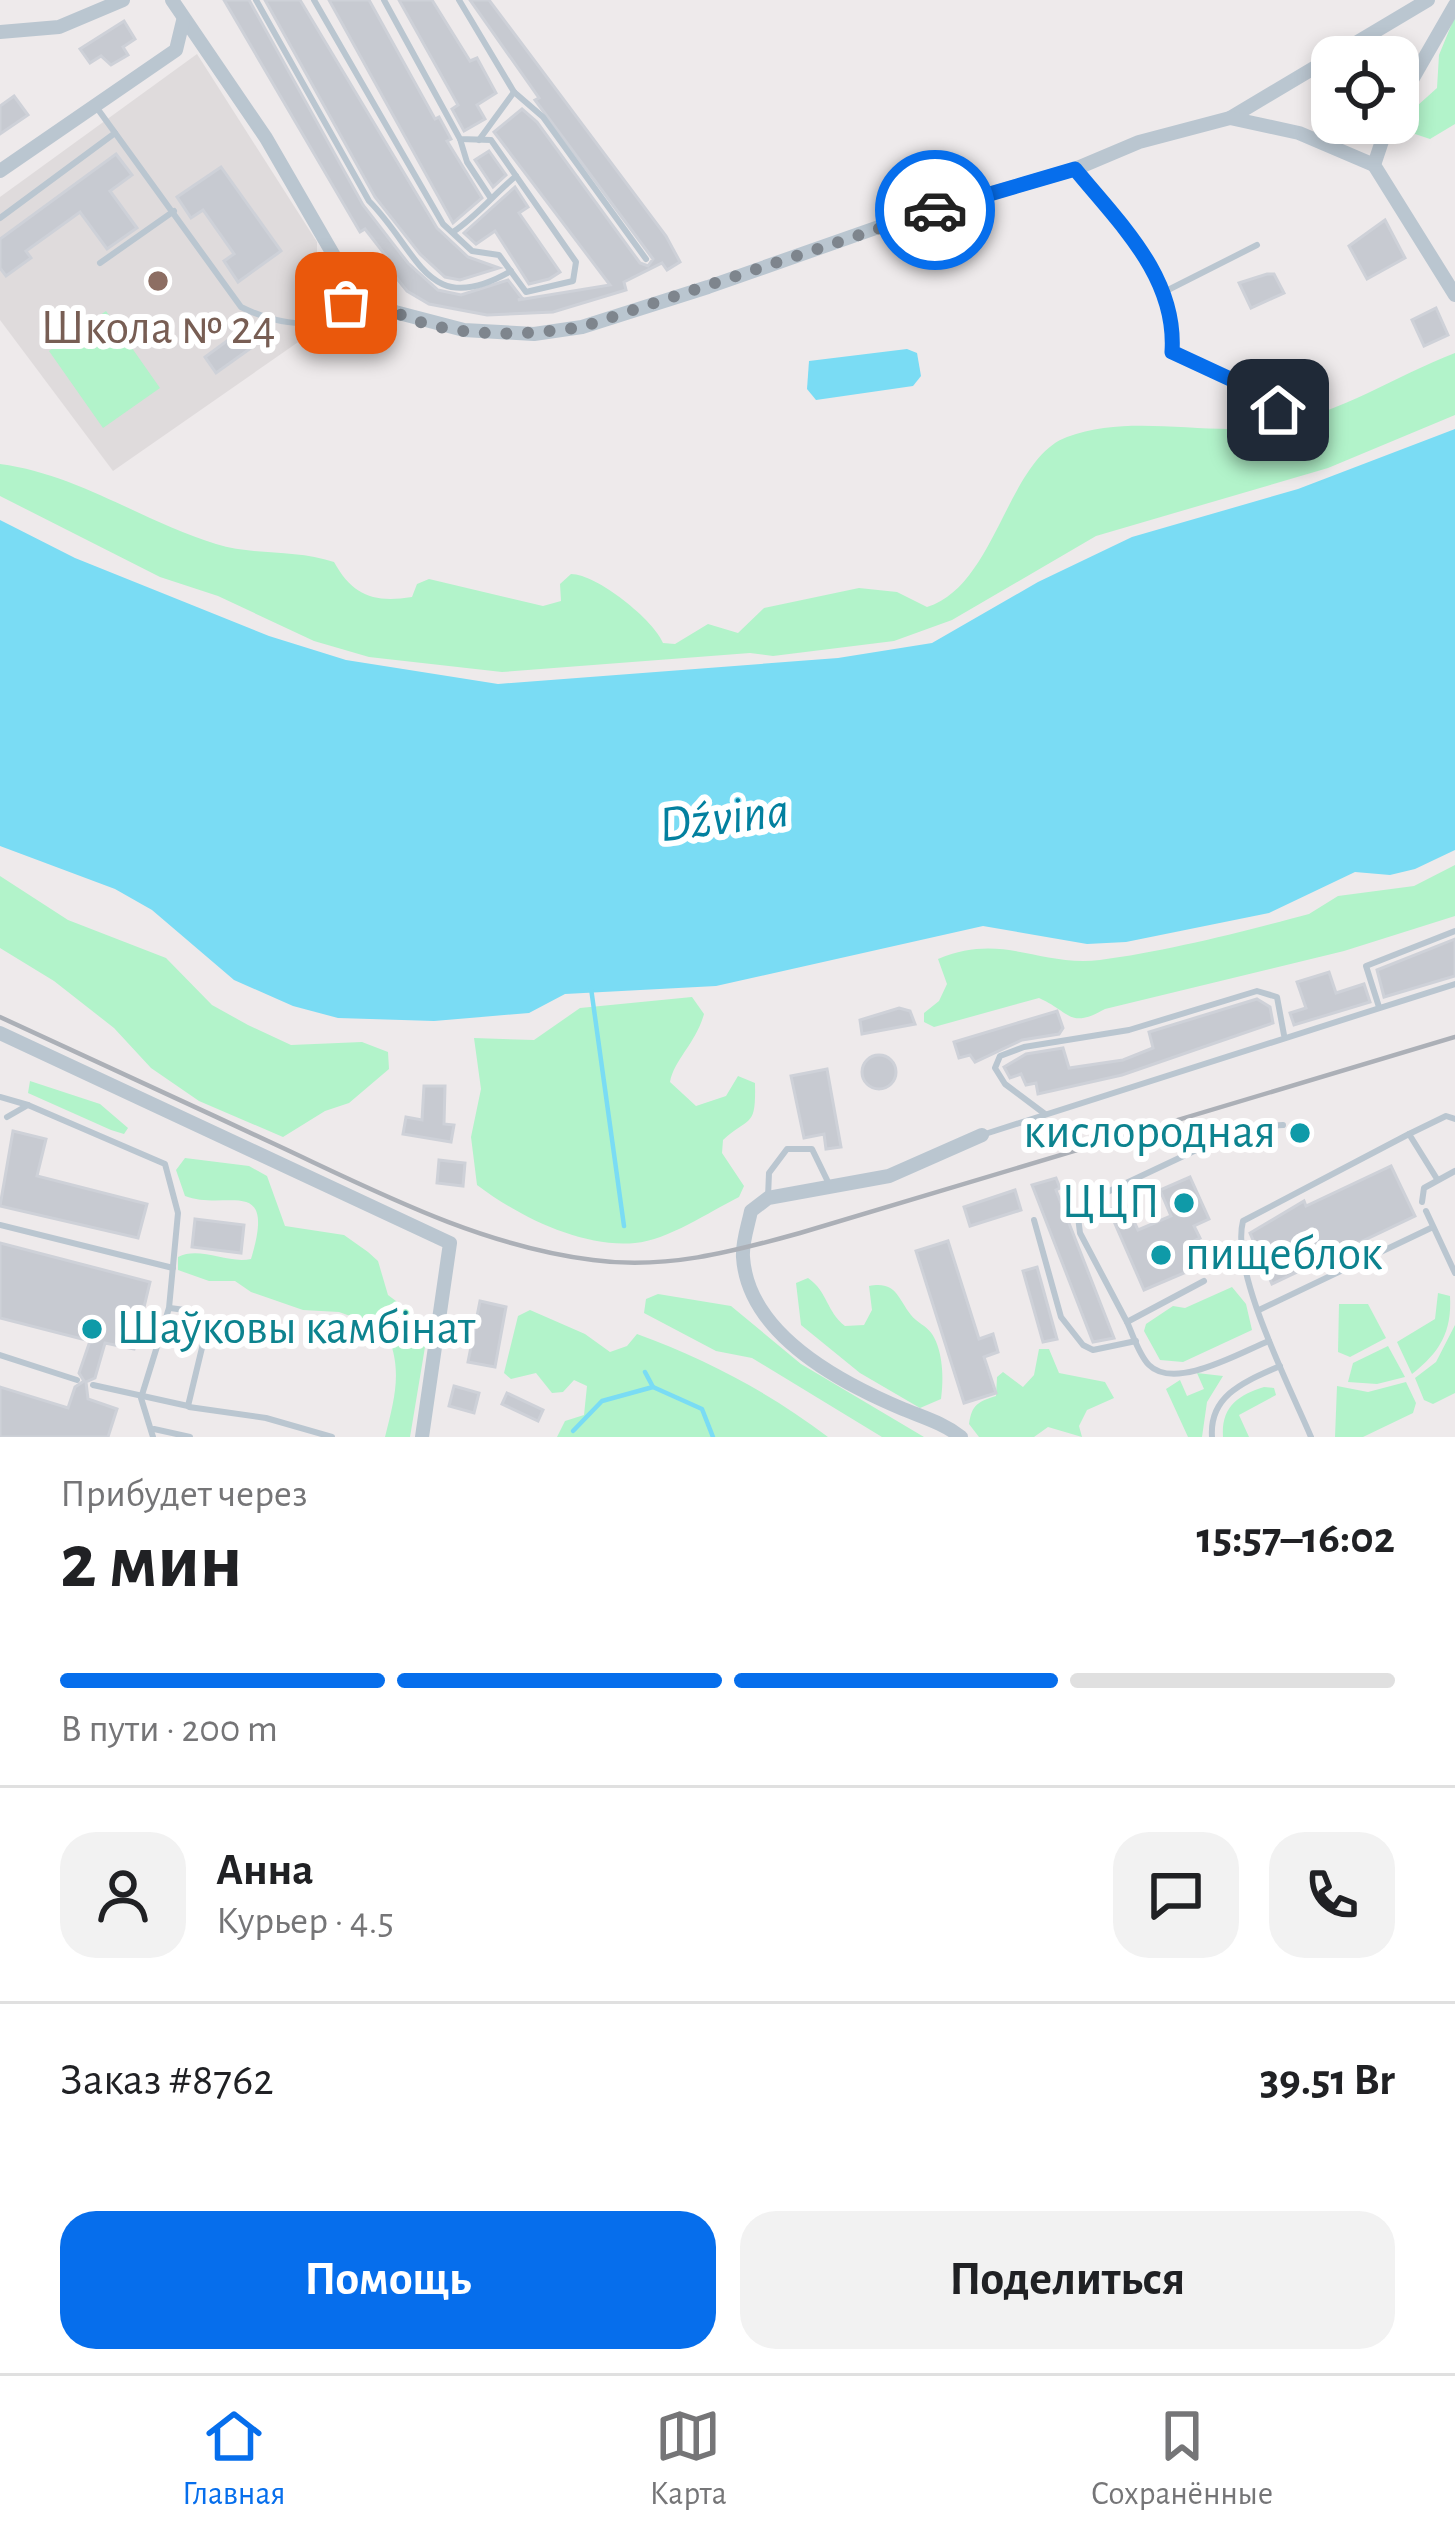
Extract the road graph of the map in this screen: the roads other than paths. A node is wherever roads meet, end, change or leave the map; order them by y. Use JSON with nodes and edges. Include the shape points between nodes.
{"nodes":[{"id":1,"x":123,"y":0,"type":"edge"},
{"id":2,"x":172,"y":0,"type":"edge"},
{"id":3,"x":256,"y":0,"type":"edge"},
{"id":4,"x":314,"y":0,"type":"edge"},
{"id":5,"x":384,"y":0,"type":"edge"},
{"id":6,"x":459,"y":0,"type":"edge"},
{"id":7,"x":1427,"y":0,"type":"edge"},
{"id":8,"x":1455,"y":5,"type":"edge"},
{"id":9,"x":183,"y":21,"type":"junction"},
{"id":10,"x":0,"y":32,"type":"edge"},
{"id":11,"x":1419,"y":68,"type":"edge"},
{"id":12,"x":514,"y":92,"type":"junction"},
{"id":13,"x":95,"y":106,"type":"junction"},
{"id":14,"x":1230,"y":118,"type":"junction"},
{"id":15,"x":115,"y":133,"type":"junction"},
{"id":16,"x":460,"y":139,"type":"junction"},
{"id":17,"x":479,"y":140,"type":"junction"},
{"id":18,"x":1380,"y":144,"type":"edge"},
{"id":19,"x":1373,"y":165,"type":"junction"},
{"id":20,"x":1075,"y":169,"type":"junction"},
{"id":21,"x":0,"y":171,"type":"edge"},
{"id":22,"x":517,"y":176,"type":"junction"},
{"id":23,"x":490,"y":197,"type":"junction"},
{"id":24,"x":174,"y":211,"type":"junction"},
{"id":25,"x":0,"y":218,"type":"edge"},
{"id":26,"x":452,"y":232,"type":"junction"},
{"id":27,"x":1257,"y":245,"type":"dead end"},
{"id":28,"x":646,"y":259,"type":"dead end"},
{"id":29,"x":100,"y":263,"type":"dead end"},
{"id":30,"x":512,"y":272,"type":"junction"},
{"id":31,"x":348,"y":280,"type":"junction"},
{"id":32,"x":1164,"y":292,"type":"junction"},
{"id":33,"x":1455,"y":295,"type":"edge"},
{"id":34,"x":1278,"y":410,"type":"dead end"},
{"id":35,"x":1455,"y":931,"type":"edge"},
{"id":36,"x":1455,"y":984,"type":"edge"},
{"id":37,"x":1379,"y":1007,"type":"junction"},
{"id":38,"x":0,"y":1034,"type":"edge"},
{"id":39,"x":1284,"y":1035,"type":"junction"},
{"id":40,"x":0,"y":1097,"type":"edge"},
{"id":41,"x":28,"y":1106,"type":"junction"},
{"id":42,"x":1046,"y":1114,"type":"junction"},
{"id":43,"x":7,"y":1117,"type":"dead end"},
{"id":44,"x":1455,"y":1119,"type":"edge"},
{"id":45,"x":1283,"y":1124,"type":"dead end"},
{"id":46,"x":1408,"y":1134,"type":"junction"},
{"id":47,"x":982,"y":1135,"type":"joint"},
{"id":48,"x":1455,"y":1171,"type":"edge"},
{"id":49,"x":1437,"y":1179,"type":"junction"},
{"id":50,"x":830,"y":1186,"type":"junction"},
{"id":51,"x":768,"y":1198,"type":"junction"},
{"id":52,"x":1034,"y":1220,"type":"dead end"},
{"id":53,"x":0,"y":1225,"type":"edge"},
{"id":54,"x":1433,"y":1227,"type":"junction"},
{"id":55,"x":173,"y":1268,"type":"junction"},
{"id":56,"x":1455,"y":1273,"type":"edge"},
{"id":57,"x":1204,"y":1281,"type":"dead end"},
{"id":58,"x":169,"y":1307,"type":"junction"},
{"id":59,"x":1259,"y":1310,"type":"junction"},
{"id":60,"x":1126,"y":1322,"type":"junction"},
{"id":61,"x":1136,"y":1341,"type":"junction"},
{"id":62,"x":1269,"y":1341,"type":"junction"},
{"id":63,"x":0,"y":1354,"type":"edge"},
{"id":64,"x":1280,"y":1366,"type":"junction"},
{"id":65,"x":77,"y":1380,"type":"dead end"},
{"id":66,"x":92,"y":1384,"type":"dead end"},
{"id":67,"x":141,"y":1398,"type":"junction"},
{"id":68,"x":188,"y":1406,"type":"junction"},
{"id":69,"x":153,"y":1433,"type":"edge"},
{"id":70,"x":190,"y":1437,"type":"edge"},
{"id":71,"x":332,"y":1437,"type":"edge"},
{"id":72,"x":422,"y":1437,"type":"edge"},
{"id":73,"x":961,"y":1437,"type":"edge"},
{"id":74,"x":1212,"y":1437,"type":"edge"},
{"id":75,"x":1311,"y":1437,"type":"edge"}],
"edges":[{"from":1,"to":10,"type":"street","via":[[58,27]]},
{"from":2,"to":9,"type":"street"},
{"from":3,"to":30,"type":"lane","via":[[369,201],[423,272],[443,286],[478,290]]},
{"from":4,"to":26,"type":"lane"},
{"from":5,"to":16,"type":"lane"},
{"from":6,"to":12,"type":"lane"},
{"from":7,"to":14,"type":"street"},
{"from":8,"to":11,"type":"street"},
{"from":9,"to":13,"type":"street","via":[[176,50]]},
{"from":9,"to":31,"type":"street","via":[[266,138]]},
{"from":12,"to":17,"type":"lane"},
{"from":12,"to":28,"type":"lane","via":[[543,117]]},
{"from":13,"to":15,"type":"lane"},
{"from":13,"to":21,"type":"street"},
{"from":14,"to":19,"type":"street","via":[[1299,133]]},
{"from":14,"to":20,"type":"street"},
{"from":15,"to":24,"type":"lane"},
{"from":15,"to":25,"type":"lane"},
{"from":16,"to":17,"type":"lane"},
{"from":16,"to":23,"type":"lane"},
{"from":17,"to":22,"type":"lane","via":[[491,140]]},
{"from":18,"to":19,"type":"street"},
{"from":19,"to":33,"type":"street"},
{"from":20,"to":31,"type":"street","via":[[582,327],[464,330],[395,313]]},
{"from":20,"to":32,"type":"lane"},
{"from":22,"to":23,"type":"lane"},
{"from":22,"to":30,"type":"lane","via":[[575,262],[573,281],[526,292]]},
{"from":23,"to":26,"type":"lane"},
{"from":24,"to":29,"type":"lane"},
{"from":24,"to":31,"type":"lane","via":[[241,307],[257,315],[336,316]]},
{"from":26,"to":30,"type":"lane","via":[[472,251],[499,255]]},
{"from":27,"to":32,"type":"lane"},
{"from":32,"to":34,"type":"lane","via":[[1172,352]]},
{"from":35,"to":37,"type":"lane","via":[[1366,966]]},
{"from":36,"to":37,"type":"lane"},
{"from":37,"to":39,"type":"lane"},
{"from":38,"to":72,"type":"street","via":[[450,1243]]},
{"from":39,"to":42,"type":"lane"},
{"from":39,"to":42,"type":"lane","via":[[1277,997],[1257,992],[1000,1056],[995,1068],[1005,1084]]},
{"from":40,"to":41,"type":"lane"},
{"from":41,"to":43,"type":"lane"},
{"from":41,"to":55,"type":"lane","via":[[165,1164],[178,1213]]},
{"from":42,"to":47,"type":"lane"},
{"from":44,"to":46,"type":"lane"},
{"from":45,"to":60,"type":"lane","via":[[1245,1126],[1086,1202],[1080,1233]]},
{"from":46,"to":49,"type":"lane"},
{"from":46,"to":59,"type":"lane","via":[[1243,1221],[1238,1239]]},
{"from":47,"to":50,"type":"street","via":[[889,1175]]},
{"from":48,"to":49,"type":"lane"},
{"from":49,"to":54,"type":"lane","via":[[1420,1194]]},
{"from":50,"to":51,"type":"street"},
{"from":50,"to":51,"type":"lane","via":[[812,1149],[787,1149],[769,1173]]},
{"from":51,"to":73,"type":"street","via":[[751,1211],[743,1263],[782,1336],[840,1377]]},
{"from":52,"to":61,"type":"lane","via":[[1069,1330],[1093,1350]]},
{"from":53,"to":55,"type":"lane"},
{"from":54,"to":56,"type":"lane"},
{"from":54,"to":59,"type":"lane"},
{"from":55,"to":58,"type":"lane"},
{"from":57,"to":60,"type":"lane"},
{"from":58,"to":67,"type":"lane"},
{"from":58,"to":68,"type":"lane","via":[[193,1311],[207,1327]]},
{"from":59,"to":62,"type":"lane"},
{"from":60,"to":61,"type":"lane"},
{"from":61,"to":62,"type":"lane","via":[[1147,1363],[1169,1375]]},
{"from":62,"to":64,"type":"lane"},
{"from":63,"to":65,"type":"lane"},
{"from":64,"to":74,"type":"lane","via":[[1233,1387]]},
{"from":64,"to":75,"type":"lane"},
{"from":66,"to":67,"type":"lane"},
{"from":67,"to":68,"type":"lane"},
{"from":67,"to":69,"type":"lane"},
{"from":68,"to":71,"type":"lane"},
{"from":69,"to":70,"type":"lane"}]}
